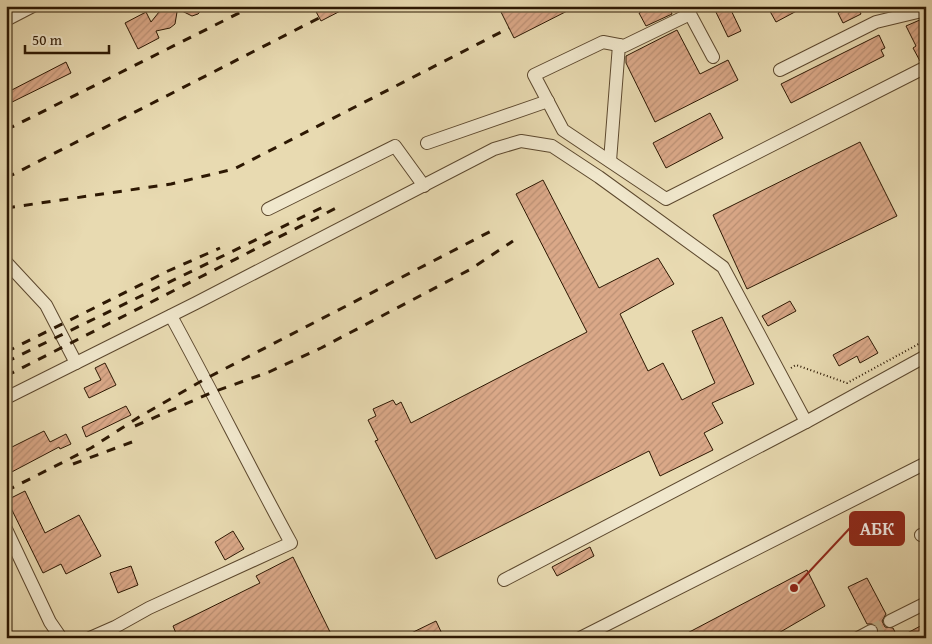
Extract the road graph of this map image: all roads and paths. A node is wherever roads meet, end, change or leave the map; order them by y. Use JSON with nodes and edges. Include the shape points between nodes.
{"nodes":[{"id":1,"x":33,"y":6,"type":"edge"},
{"id":2,"x":926,"y":10,"type":"edge"},
{"id":3,"x":6,"y":20,"type":"edge"},
{"id":4,"x":619,"y":45,"type":"junction"},
{"id":5,"x":713,"y":57,"type":"dead end"},
{"id":6,"x":926,"y":67,"type":"edge"},
{"id":7,"x":780,"y":70,"type":"dead end"},
{"id":8,"x":548,"y":101,"type":"junction"},
{"id":9,"x":427,"y":143,"type":"dead end"},
{"id":10,"x":610,"y":161,"type":"junction"},
{"id":11,"x":424,"y":186,"type":"junction"},
{"id":12,"x":268,"y":209,"type":"dead end"},
{"id":13,"x":6,"y":262,"type":"edge"},
{"id":14,"x":171,"y":316,"type":"junction"},
{"id":15,"x":926,"y":340,"type":"edge"},
{"id":16,"x":926,"y":356,"type":"edge"},
{"id":17,"x":76,"y":363,"type":"junction"},
{"id":18,"x":780,"y":374,"type":"junction"},
{"id":19,"x":6,"y":398,"type":"edge"},
{"id":20,"x":806,"y":422,"type":"junction"},
{"id":21,"x":926,"y":462,"type":"edge"},
{"id":22,"x":6,"y":529,"type":"edge"},
{"id":23,"x":504,"y":580,"type":"dead end"},
{"id":24,"x":926,"y":603,"type":"edge"},
{"id":25,"x":890,"y":621,"type":"tunnel mouth"},
{"id":26,"x":871,"y":631,"type":"tunnel mouth"},
{"id":27,"x":61,"y":638,"type":"edge"},
{"id":28,"x":90,"y":638,"type":"edge"},
{"id":29,"x":580,"y":638,"type":"edge"},
{"id":30,"x":858,"y":638,"type":"edge"}],
"edges":[{"from":1,"to":3,"type":"street"},
{"from":2,"to":7,"type":"street","via":[[876,22]]},
{"from":4,"to":5,"type":"street","via":[[624,46],[690,14]]},
{"from":4,"to":8,"type":"street","via":[[603,42],[534,75]]},
{"from":4,"to":10,"type":"street"},
{"from":6,"to":10,"type":"street","via":[[666,199]]},
{"from":8,"to":9,"type":"street"},
{"from":8,"to":10,"type":"street","via":[[563,130]]},
{"from":11,"to":12,"type":"street","via":[[395,146]]},
{"from":11,"to":14,"type":"street"},
{"from":11,"to":18,"type":"street","via":[[494,149],[521,141],[552,146],[723,268]]},
{"from":13,"to":17,"type":"street","via":[[46,305]]},
{"from":14,"to":17,"type":"street"},
{"from":14,"to":28,"type":"street","via":[[291,543]]},
{"from":15,"to":18,"type":"path","via":[[847,383],[796,366]]},
{"from":16,"to":20,"type":"street"},
{"from":17,"to":19,"type":"street"},
{"from":18,"to":20,"type":"street"},
{"from":20,"to":23,"type":"street"},
{"from":21,"to":29,"type":"street"},
{"from":22,"to":27,"type":"street","via":[[50,622]]},
{"from":24,"to":25,"type":"street"},
{"from":26,"to":30,"type":"street"}]}
